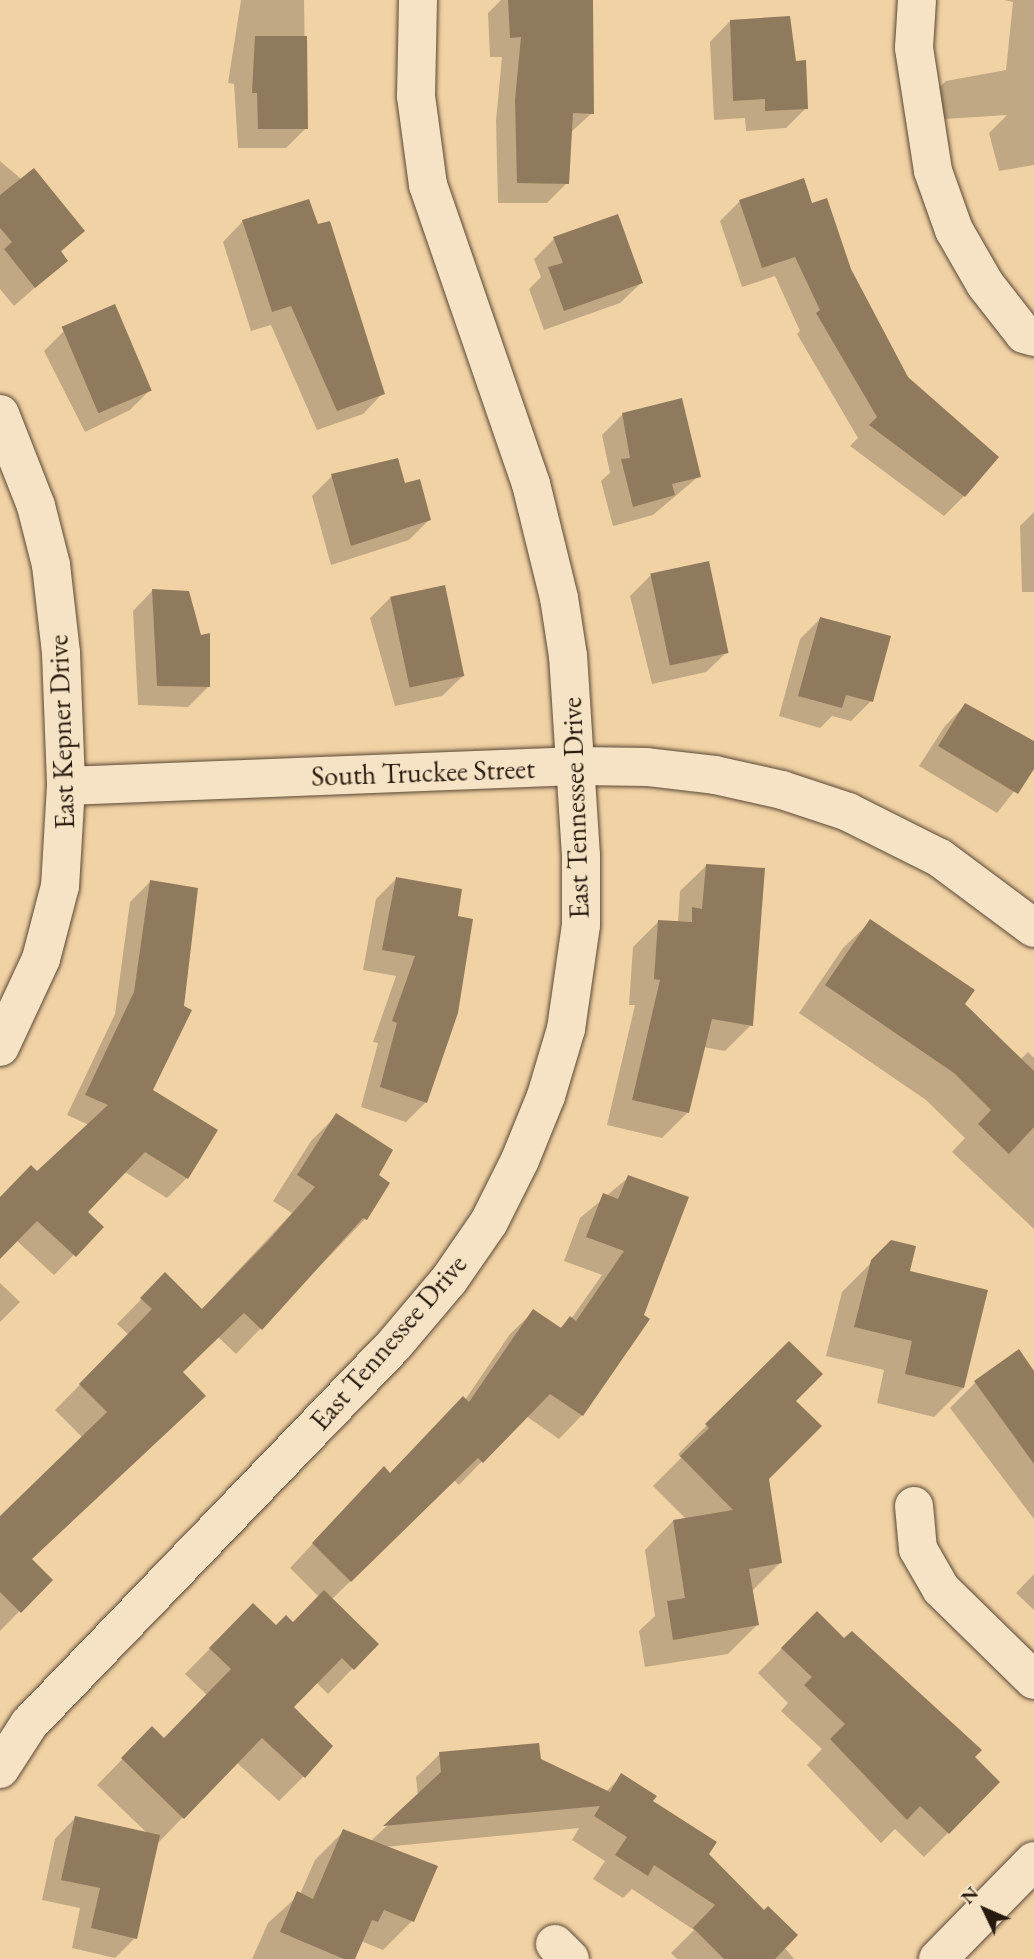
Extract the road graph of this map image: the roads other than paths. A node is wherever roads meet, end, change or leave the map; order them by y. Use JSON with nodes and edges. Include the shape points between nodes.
{"nodes":[{"id":1,"x":418,"y":0,"type":"edge"},
{"id":2,"x":917,"y":0,"type":"edge"},
{"id":3,"x":1034,"y":337,"type":"edge"},
{"id":4,"x":0,"y":414,"type":"edge"},
{"id":5,"x":578,"y":766,"type":"junction"},
{"id":6,"x":66,"y":786,"type":"junction"},
{"id":7,"x":1034,"y":928,"type":"edge"},
{"id":8,"x":0,"y":1047,"type":"edge"},
{"id":9,"x":914,"y":1506,"type":"dead end"},
{"id":10,"x":1034,"y":1681,"type":"edge"},
{"id":11,"x":0,"y":1769,"type":"edge"},
{"id":12,"x":1034,"y":1861,"type":"edge"},
{"id":13,"x":938,"y":1959,"type":"edge"}],
"edges":[{"from":1,"to":5,"type":"street","name":"East Tennessee Drive","via":[[416,96],[428,185],[531,484],[559,598]]},
{"from":2,"to":3,"type":"street","via":[[914,48],[933,171],[954,230],[985,285],[1024,334]]},
{"from":4,"to":6,"type":"street","name":"East Kepner Drive","via":[[36,506],[51,565],[61,653]]},
{"from":5,"to":6,"type":"street","name":"South Truckee Street"},
{"from":5,"to":7,"type":"street","name":"South Truckee Street","via":[[647,767],[715,775],[782,790],[848,813],[940,858]]},
{"from":5,"to":11,"type":"street","name":"East Tennessee Drive","via":[[580,925],[566,1029],[546,1096],[489,1222],[449,1280],[394,1345],[29,1724]]},
{"from":6,"to":8,"type":"street","name":"East Kepner Drive","via":[[60,886],[41,959]]},
{"from":9,"to":10,"type":"street","via":[[918,1549],[941,1590]]},
{"from":12,"to":13,"type":"street"}]}
